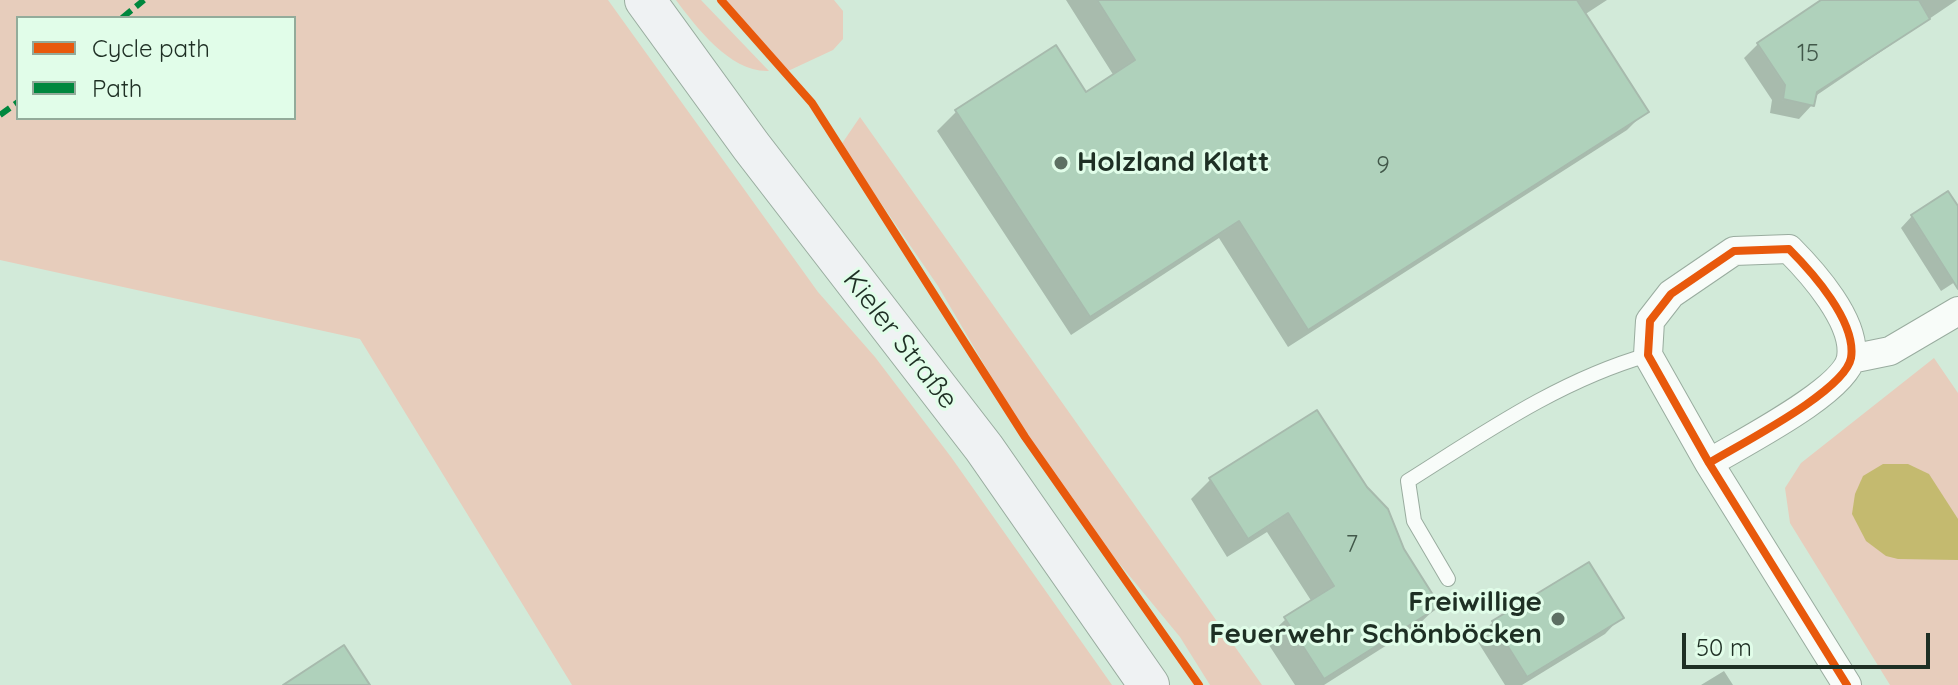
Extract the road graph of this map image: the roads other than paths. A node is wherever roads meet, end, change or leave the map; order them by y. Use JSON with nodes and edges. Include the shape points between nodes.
{"nodes":[{"id":1,"x":645,"y":0,"type":"edge"},
{"id":2,"x":1958,"y":311,"type":"edge"},
{"id":3,"x":1648,"y":355,"type":"junction"},
{"id":4,"x":1851,"y":359,"type":"junction"},
{"id":5,"x":1709,"y":463,"type":"junction"},
{"id":6,"x":1448,"y":579,"type":"dead end"},
{"id":7,"x":1149,"y":685,"type":"edge"},
{"id":8,"x":1847,"y":685,"type":"edge"}],
"edges":[{"from":1,"to":7,"type":"main road","name":"Kieler Straße","via":[[984,448]]},
{"from":2,"to":4,"type":"street","via":[[1890,351]]},
{"from":3,"to":4,"type":"street","via":[[1650,321],[1671,294],[1734,251],[1789,249],[1817,276],[1845,326]]},
{"from":3,"to":5,"type":"street"},
{"from":3,"to":6,"type":"lane","via":[[1586,376],[1535,402],[1408,481],[1414,521]]},
{"from":4,"to":5,"type":"street","via":[[1834,387]]},
{"from":5,"to":8,"type":"street"}]}
